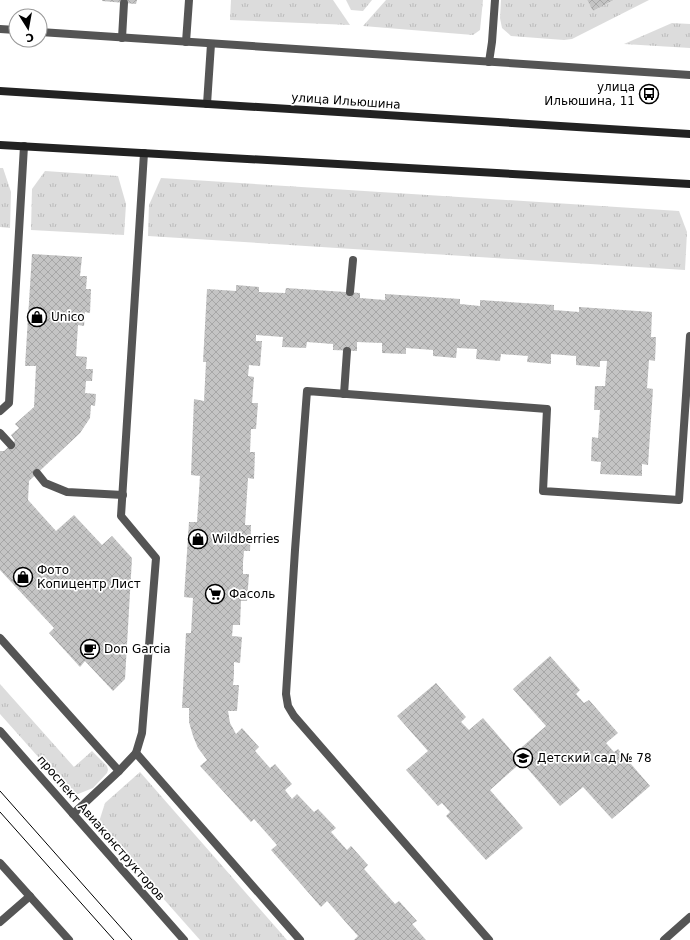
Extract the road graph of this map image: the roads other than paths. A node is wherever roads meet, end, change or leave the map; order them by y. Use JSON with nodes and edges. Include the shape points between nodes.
{"nodes":[{"id":1,"x":189,"y":0,"type":"edge"},
{"id":2,"x":495,"y":0,"type":"edge"},
{"id":3,"x":124,"y":3,"type":"dead end"},
{"id":4,"x":48,"y":33,"type":"edge"},
{"id":5,"x":122,"y":38,"type":"junction"},
{"id":6,"x":186,"y":42,"type":"junction"},
{"id":7,"x":211,"y":44,"type":"junction"},
{"id":8,"x":489,"y":62,"type":"junction"},
{"id":9,"x":690,"y":75,"type":"edge"},
{"id":10,"x":0,"y":91,"type":"edge"},
{"id":11,"x":207,"y":104,"type":"junction"},
{"id":12,"x":690,"y":134,"type":"edge"},
{"id":13,"x":0,"y":145,"type":"edge"},
{"id":14,"x":24,"y":146,"type":"junction"},
{"id":15,"x":144,"y":153,"type":"junction"},
{"id":16,"x":690,"y":184,"type":"edge"},
{"id":17,"x":352,"y":260,"type":"dead end"},
{"id":18,"x":350,"y":292,"type":"dead end"},
{"id":19,"x":690,"y":336,"type":"edge"},
{"id":20,"x":347,"y":351,"type":"dead end"},
{"id":21,"x":344,"y":394,"type":"junction"},
{"id":22,"x":2,"y":406,"type":"edge"},
{"id":23,"x":0,"y":433,"type":"edge"},
{"id":24,"x":11,"y":445,"type":"dead end"},
{"id":25,"x":37,"y":473,"type":"dead end"},
{"id":26,"x":123,"y":494,"type":"junction"},
{"id":27,"x":0,"y":638,"type":"edge"},
{"id":28,"x":0,"y":731,"type":"edge"},
{"id":29,"x":136,"y":753,"type":"junction"},
{"id":30,"x":119,"y":770,"type":"junction"},
{"id":31,"x":73,"y":814,"type":"junction"},
{"id":32,"x":0,"y":862,"type":"edge"},
{"id":33,"x":30,"y":896,"type":"junction"},
{"id":34,"x":690,"y":917,"type":"edge"},
{"id":35,"x":0,"y":922,"type":"edge"},
{"id":36,"x":69,"y":940,"type":"edge"},
{"id":37,"x":184,"y":940,"type":"edge"},
{"id":38,"x":300,"y":940,"type":"edge"},
{"id":39,"x":489,"y":940,"type":"edge"},
{"id":40,"x":664,"y":940,"type":"edge"}],
"edges":[{"from":1,"to":6,"type":"street"},
{"from":2,"to":8,"type":"street"},
{"from":3,"to":5,"type":"street"},
{"from":4,"to":5,"type":"street"},
{"from":5,"to":6,"type":"street"},
{"from":6,"to":7,"type":"street"},
{"from":7,"to":8,"type":"street"},
{"from":7,"to":11,"type":"street"},
{"from":8,"to":9,"type":"street"},
{"from":10,"to":11,"type":"main road","name":"улица Ильюшина"},
{"from":11,"to":12,"type":"main road","name":"улица Ильюшина"},
{"from":13,"to":14,"type":"main road"},
{"from":14,"to":15,"type":"main road"},
{"from":14,"to":22,"type":"street","via":[[9,403]]},
{"from":15,"to":16,"type":"main road"},
{"from":15,"to":26,"type":"street"},
{"from":17,"to":18,"type":"street"},
{"from":19,"to":21,"type":"street","via":[[678,500],[543,491],[547,410]]},
{"from":20,"to":21,"type":"street"},
{"from":21,"to":39,"type":"street","via":[[307,391],[286,694],[288,706]]},
{"from":23,"to":24,"type":"street"},
{"from":25,"to":26,"type":"street","via":[[46,483],[67,492]]},
{"from":26,"to":29,"type":"street","via":[[121,516],[156,558],[142,733]]},
{"from":27,"to":30,"type":"street"},
{"from":28,"to":31,"type":"street","name":"проспект Авиаконструкторов"},
{"from":29,"to":30,"type":"street"},
{"from":29,"to":38,"type":"street"},
{"from":30,"to":31,"type":"street"},
{"from":31,"to":37,"type":"street","name":"проспект Авиаконструкторов"},
{"from":32,"to":33,"type":"street"},
{"from":33,"to":35,"type":"street"},
{"from":33,"to":36,"type":"street"},
{"from":34,"to":40,"type":"street"}]}
